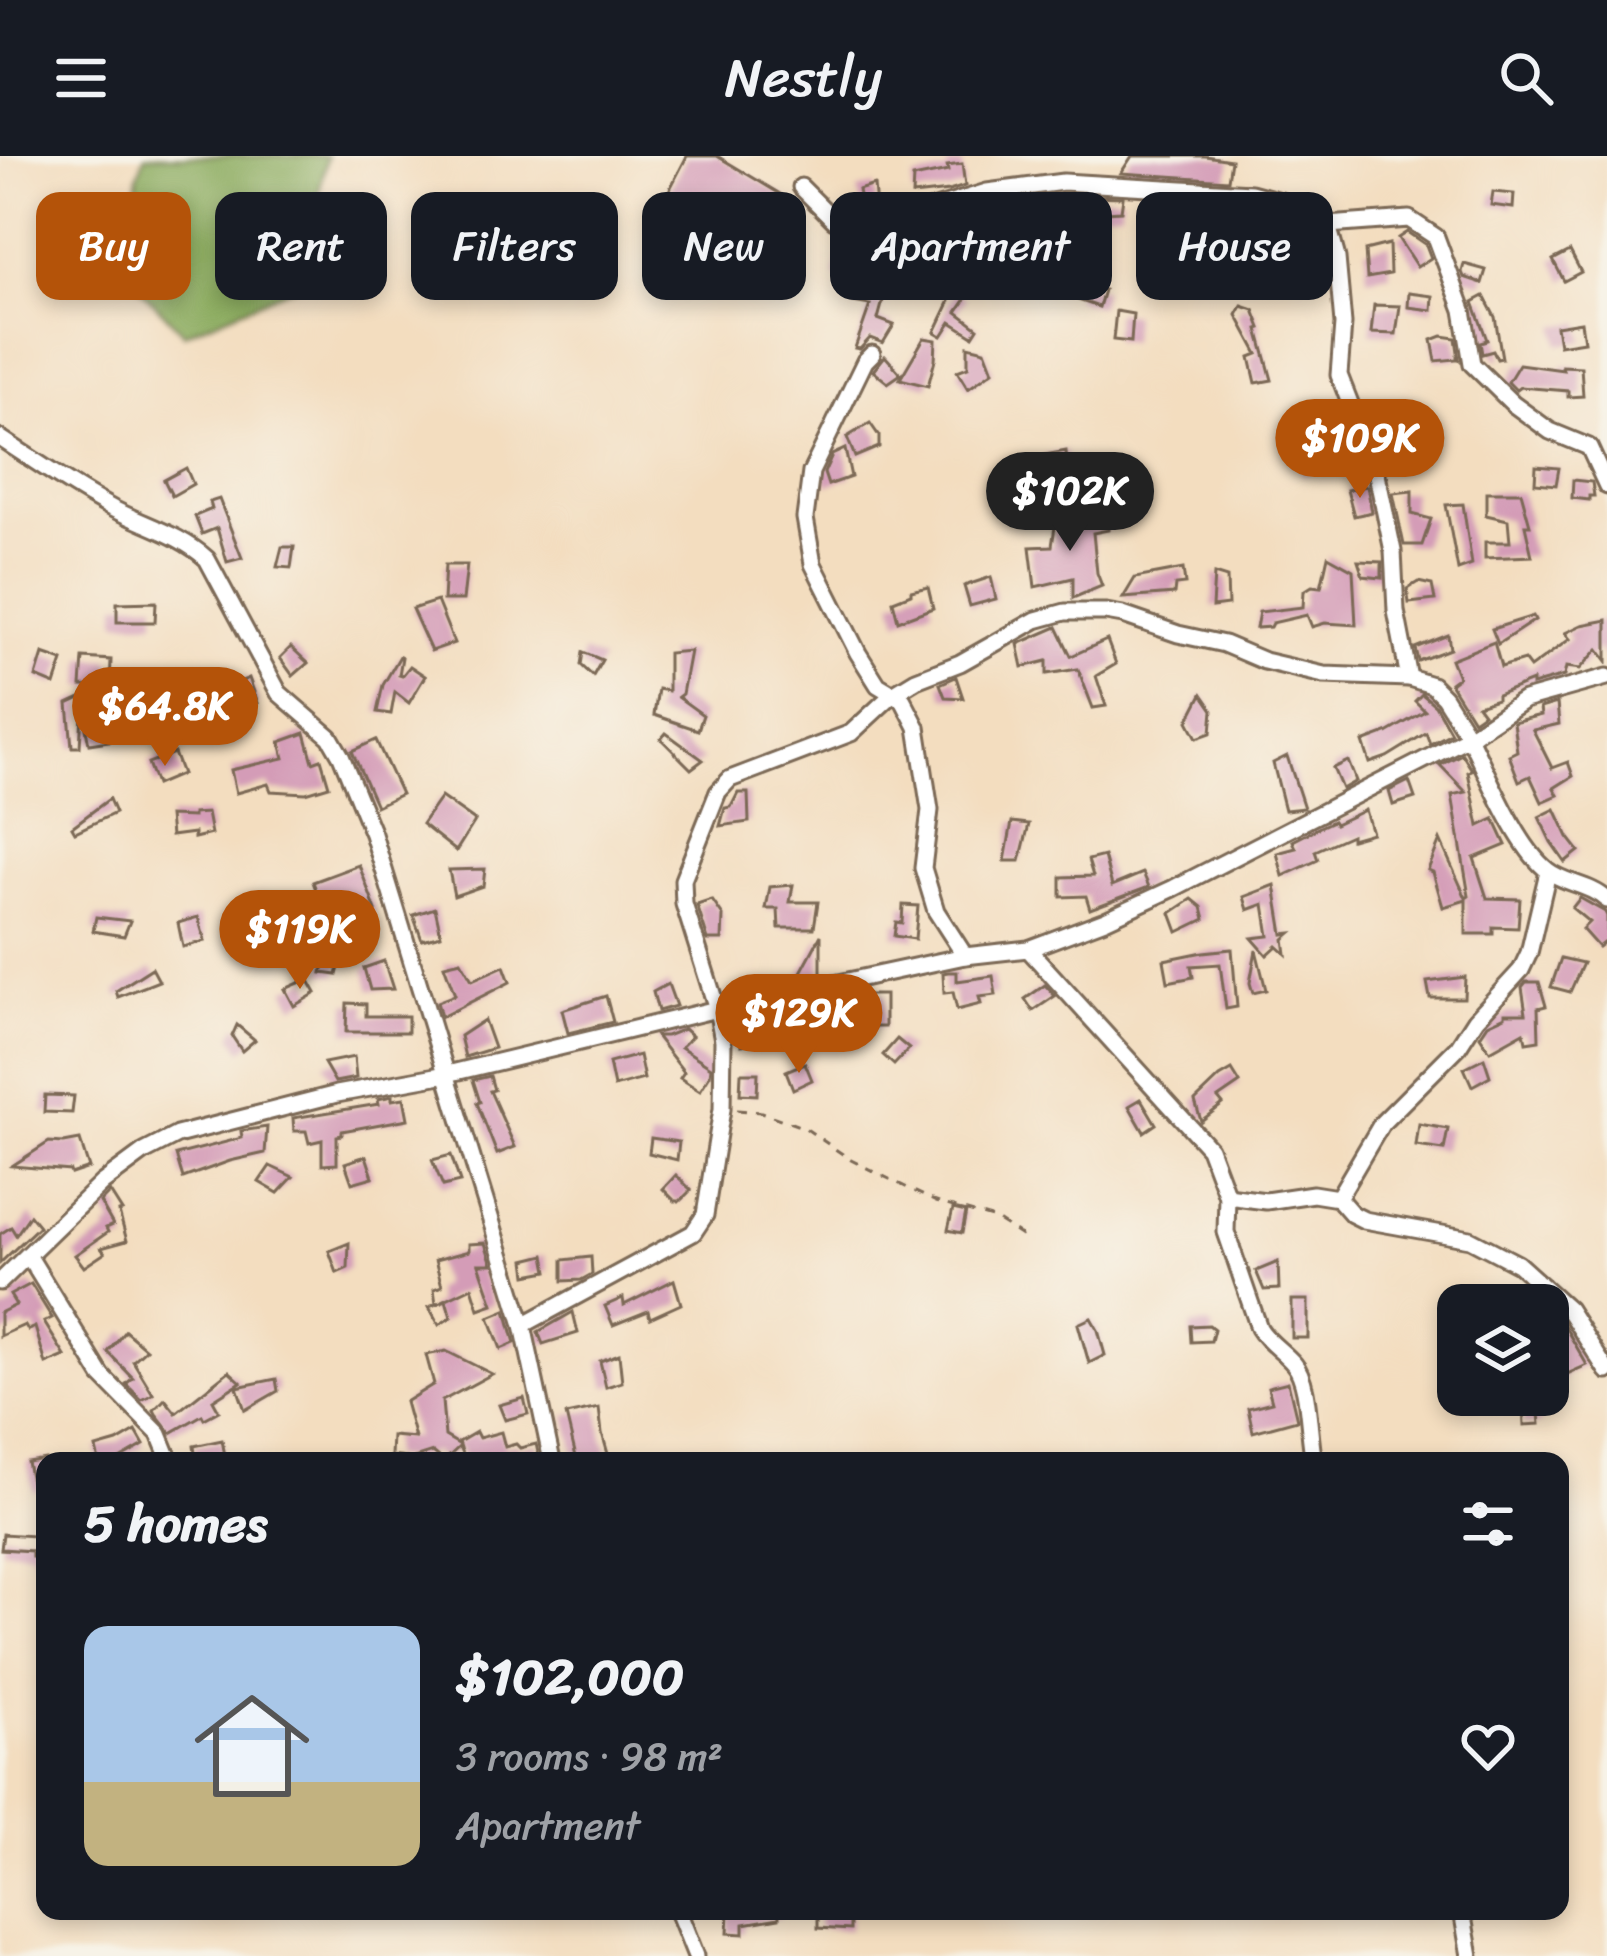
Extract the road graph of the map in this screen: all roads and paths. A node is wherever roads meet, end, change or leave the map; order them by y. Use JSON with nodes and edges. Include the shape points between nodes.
{"nodes":[{"id":1,"x":801,"y":187,"type":"dead end"},
{"id":2,"x":1234,"y":192,"type":"edge"},
{"id":3,"x":1333,"y":225,"type":"edge"},
{"id":4,"x":1333,"y":246,"type":"edge"},
{"id":5,"x":872,"y":354,"type":"dead end"},
{"id":6,"x":0,"y":438,"type":"edge"},
{"id":7,"x":1607,"y":486,"type":"edge"},
{"id":8,"x":1607,"y":677,"type":"edge"},
{"id":9,"x":1409,"y":678,"type":"junction"},
{"id":10,"x":893,"y":694,"type":"junction"},
{"id":11,"x":1469,"y":737,"type":"junction"},
{"id":12,"x":1548,"y":872,"type":"junction"},
{"id":13,"x":1607,"y":900,"type":"edge"},
{"id":14,"x":1028,"y":950,"type":"junction"},
{"id":15,"x":965,"y":956,"type":"junction"},
{"id":16,"x":717,"y":1009,"type":"junction"},
{"id":17,"x":447,"y":1074,"type":"junction"},
{"id":18,"x":722,"y":1109,"type":"junction"},
{"id":19,"x":1227,"y":1196,"type":"junction"},
{"id":20,"x":1338,"y":1198,"type":"junction"},
{"id":21,"x":1023,"y":1237,"type":"dead end"},
{"id":22,"x":28,"y":1256,"type":"junction"},
{"id":23,"x":0,"y":1282,"type":"edge"},
{"id":24,"x":523,"y":1325,"type":"junction"},
{"id":25,"x":1607,"y":1371,"type":"edge"},
{"id":26,"x":166,"y":1452,"type":"edge"},
{"id":27,"x":550,"y":1452,"type":"edge"},
{"id":28,"x":1313,"y":1452,"type":"edge"},
{"id":29,"x":682,"y":1920,"type":"edge"},
{"id":30,"x":1464,"y":1920,"type":"edge"},
{"id":31,"x":696,"y":1956,"type":"edge"},
{"id":32,"x":1470,"y":1956,"type":"edge"}],
"edges":[{"from":1,"to":2,"type":"street","via":[[850,225],[1063,182]]},
{"from":3,"to":7,"type":"street","via":[[1409,219],[1436,238],[1463,310],[1472,364],[1550,431],[1589,447]]},
{"from":4,"to":9,"type":"street","via":[[1343,324],[1339,375],[1376,470]]},
{"from":5,"to":10,"type":"street","via":[[811,472],[805,518],[822,582],[878,685]]},
{"from":6,"to":17,"type":"street","via":[[207,559],[279,693],[341,756]]},
{"from":8,"to":11,"type":"street","via":[[1525,700]]},
{"from":9,"to":10,"type":"street","via":[[1324,675],[1123,615],[1065,611]]},
{"from":9,"to":11,"type":"street","via":[[1432,685]]},
{"from":10,"to":15,"type":"street","via":[[917,727],[930,810],[923,868],[936,910]]},
{"from":10,"to":16,"type":"street","via":[[851,733],[730,779],[718,792],[682,880]]},
{"from":11,"to":12,"type":"street","via":[[1524,844]]},
{"from":11,"to":14,"type":"street","via":[[1174,888]]},
{"from":12,"to":13,"type":"street"},
{"from":12,"to":20,"type":"street","via":[[1521,970],[1382,1123]]},
{"from":14,"to":15,"type":"street"},
{"from":14,"to":19,"type":"street","via":[[1209,1148]]},
{"from":15,"to":16,"type":"street"},
{"from":16,"to":17,"type":"street"},
{"from":16,"to":18,"type":"street"},
{"from":17,"to":22,"type":"street","via":[[177,1135],[102,1183]]},
{"from":17,"to":24,"type":"street"},
{"from":18,"to":21,"type":"path","via":[[805,1128],[851,1160]]},
{"from":18,"to":24,"type":"street","via":[[705,1215],[693,1233]]},
{"from":19,"to":20,"type":"street"},
{"from":19,"to":28,"type":"street","via":[[1226,1232],[1259,1328],[1297,1366]]},
{"from":20,"to":25,"type":"street","via":[[1364,1220],[1470,1239],[1518,1264],[1568,1309]]},
{"from":22,"to":23,"type":"street"},
{"from":22,"to":26,"type":"street","via":[[102,1376],[159,1434]]},
{"from":24,"to":27,"type":"street"},
{"from":29,"to":31,"type":"street"},
{"from":30,"to":32,"type":"street"}]}
